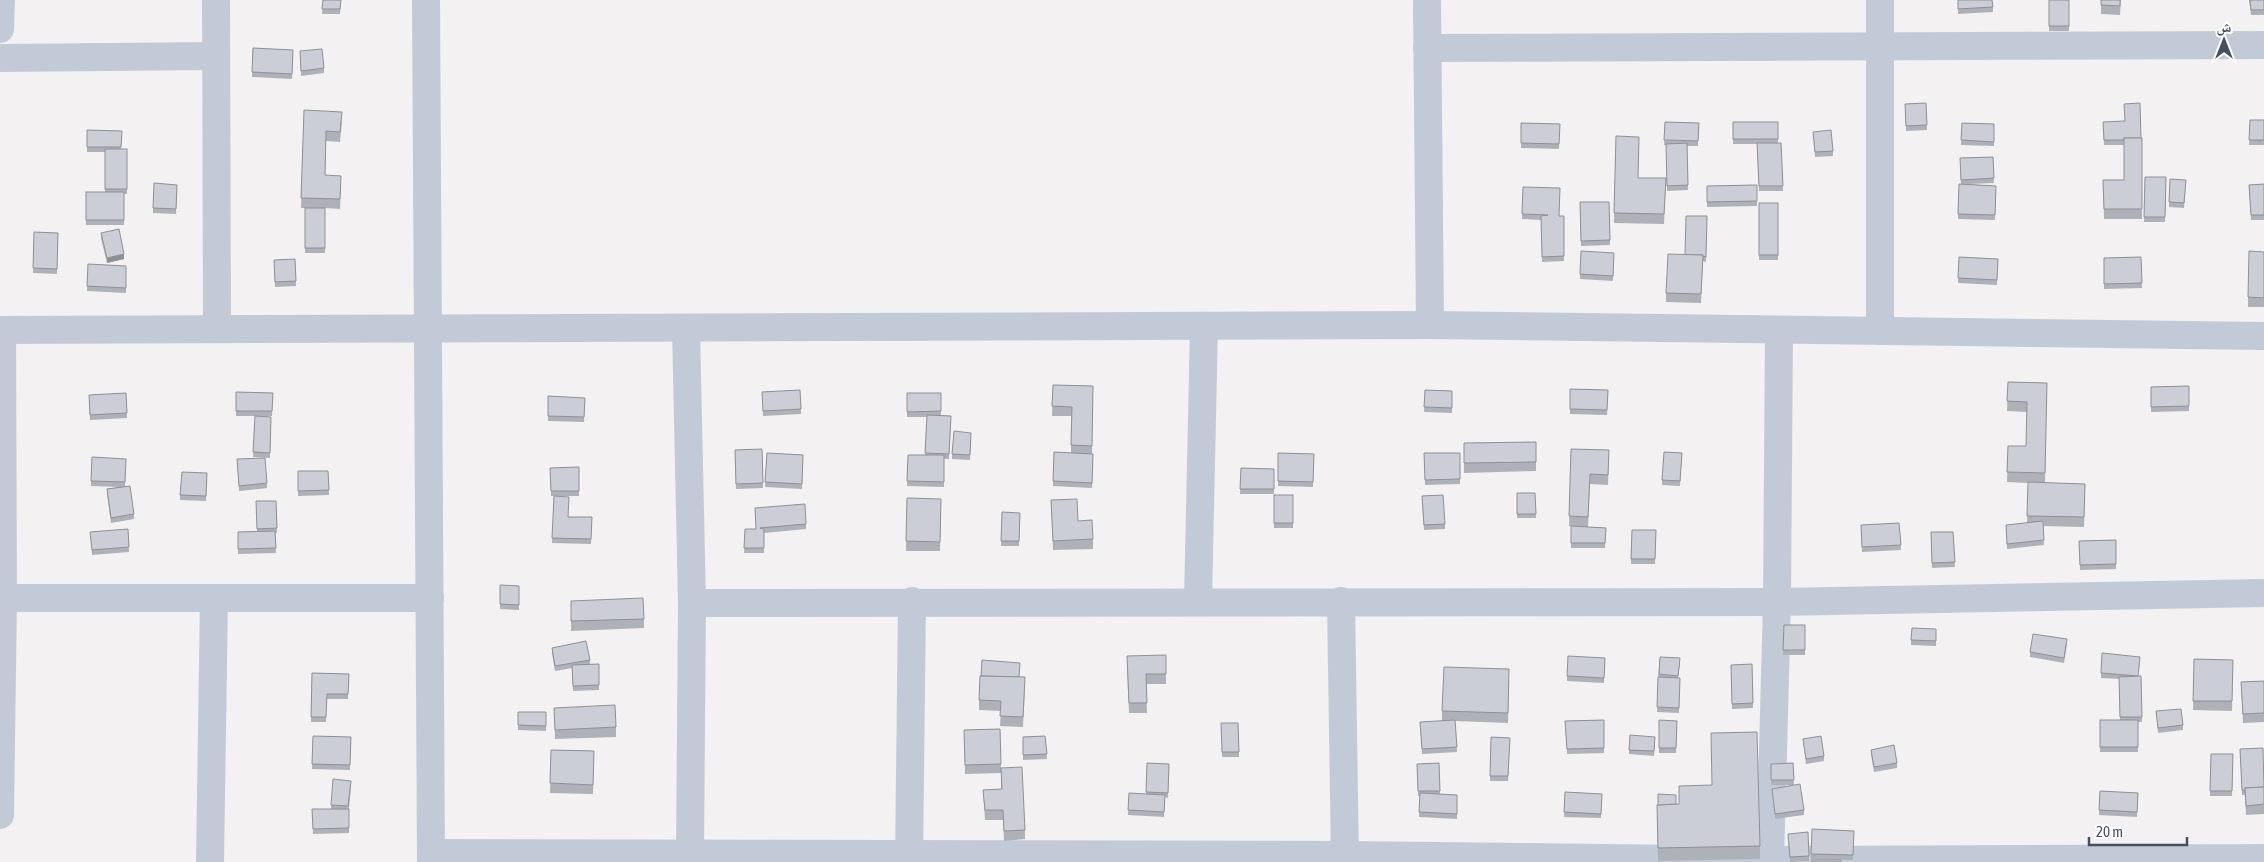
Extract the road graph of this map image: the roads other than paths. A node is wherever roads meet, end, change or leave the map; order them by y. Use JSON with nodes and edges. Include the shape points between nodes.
{"nodes":[{"id":1,"x":1,"y":0,"type":"edge"},
{"id":2,"x":216,"y":0,"type":"edge"},
{"id":3,"x":426,"y":0,"type":"edge"},
{"id":4,"x":1427,"y":0,"type":"edge"},
{"id":5,"x":1880,"y":0,"type":"edge"},
{"id":6,"x":0,"y":29,"type":"edge"},
{"id":7,"x":2264,"y":45,"type":"edge"},
{"id":8,"x":1880,"y":46,"type":"junction"},
{"id":9,"x":1427,"y":48,"type":"junction"},
{"id":10,"x":216,"y":56,"type":"junction"},
{"id":11,"x":0,"y":58,"type":"edge"},
{"id":12,"x":1430,"y":325,"type":"junction"},
{"id":13,"x":1204,"y":326,"type":"junction"},
{"id":14,"x":686,"y":328,"type":"junction"},
{"id":15,"x":217,"y":329,"type":"junction"},
{"id":16,"x":428,"y":329,"type":"junction"},
{"id":17,"x":1,"y":330,"type":"edge"},
{"id":18,"x":1779,"y":330,"type":"junction"},
{"id":19,"x":1880,"y":331,"type":"junction"},
{"id":20,"x":2264,"y":336,"type":"edge"},
{"id":21,"x":2264,"y":593,"type":"edge"},
{"id":22,"x":2,"y":598,"type":"edge"},
{"id":23,"x":214,"y":598,"type":"junction"},
{"id":24,"x":430,"y":598,"type":"junction"},
{"id":25,"x":912,"y":601,"type":"junction"},
{"id":26,"x":1198,"y":601,"type":"junction"},
{"id":27,"x":1341,"y":601,"type":"junction"},
{"id":28,"x":1776,"y":602,"type":"junction"},
{"id":29,"x":692,"y":603,"type":"junction"},
{"id":30,"x":0,"y":815,"type":"edge"},
{"id":31,"x":690,"y":853,"type":"junction"},
{"id":32,"x":431,"y":857,"type":"edge"},
{"id":33,"x":1346,"y":858,"type":"edge"},
{"id":34,"x":2264,"y":858,"type":"edge"},
{"id":35,"x":909,"y":859,"type":"edge"},
{"id":36,"x":1770,"y":861,"type":"edge"},
{"id":37,"x":210,"y":862,"type":"edge"}],
"edges":[{"from":1,"to":6,"type":"street"},
{"from":2,"to":10,"type":"street"},
{"from":3,"to":16,"type":"street"},
{"from":4,"to":9,"type":"street"},
{"from":5,"to":8,"type":"street"},
{"from":7,"to":8,"type":"street"},
{"from":8,"to":9,"type":"street"},
{"from":8,"to":19,"type":"street"},
{"from":9,"to":12,"type":"street"},
{"from":10,"to":11,"type":"street"},
{"from":10,"to":15,"type":"street"},
{"from":12,"to":13,"type":"street"},
{"from":12,"to":18,"type":"street"},
{"from":13,"to":14,"type":"street"},
{"from":13,"to":26,"type":"street"},
{"from":14,"to":16,"type":"street"},
{"from":14,"to":29,"type":"street"},
{"from":15,"to":16,"type":"street"},
{"from":15,"to":17,"type":"street"},
{"from":16,"to":24,"type":"street"},
{"from":17,"to":22,"type":"street"},
{"from":18,"to":19,"type":"street"},
{"from":18,"to":28,"type":"street"},
{"from":19,"to":20,"type":"street"},
{"from":21,"to":28,"type":"street"},
{"from":22,"to":23,"type":"street"},
{"from":22,"to":30,"type":"street"},
{"from":23,"to":24,"type":"street"},
{"from":23,"to":37,"type":"street"},
{"from":24,"to":32,"type":"street"},
{"from":25,"to":26,"type":"street"},
{"from":25,"to":29,"type":"street"},
{"from":25,"to":35,"type":"street"},
{"from":26,"to":27,"type":"street"},
{"from":27,"to":28,"type":"street"},
{"from":27,"to":33,"type":"street"},
{"from":28,"to":36,"type":"street"},
{"from":29,"to":31,"type":"street"},
{"from":31,"to":32,"type":"street"},
{"from":31,"to":35,"type":"street"},
{"from":33,"to":35,"type":"street"},
{"from":33,"to":36,"type":"street"},
{"from":34,"to":36,"type":"street"}]}
